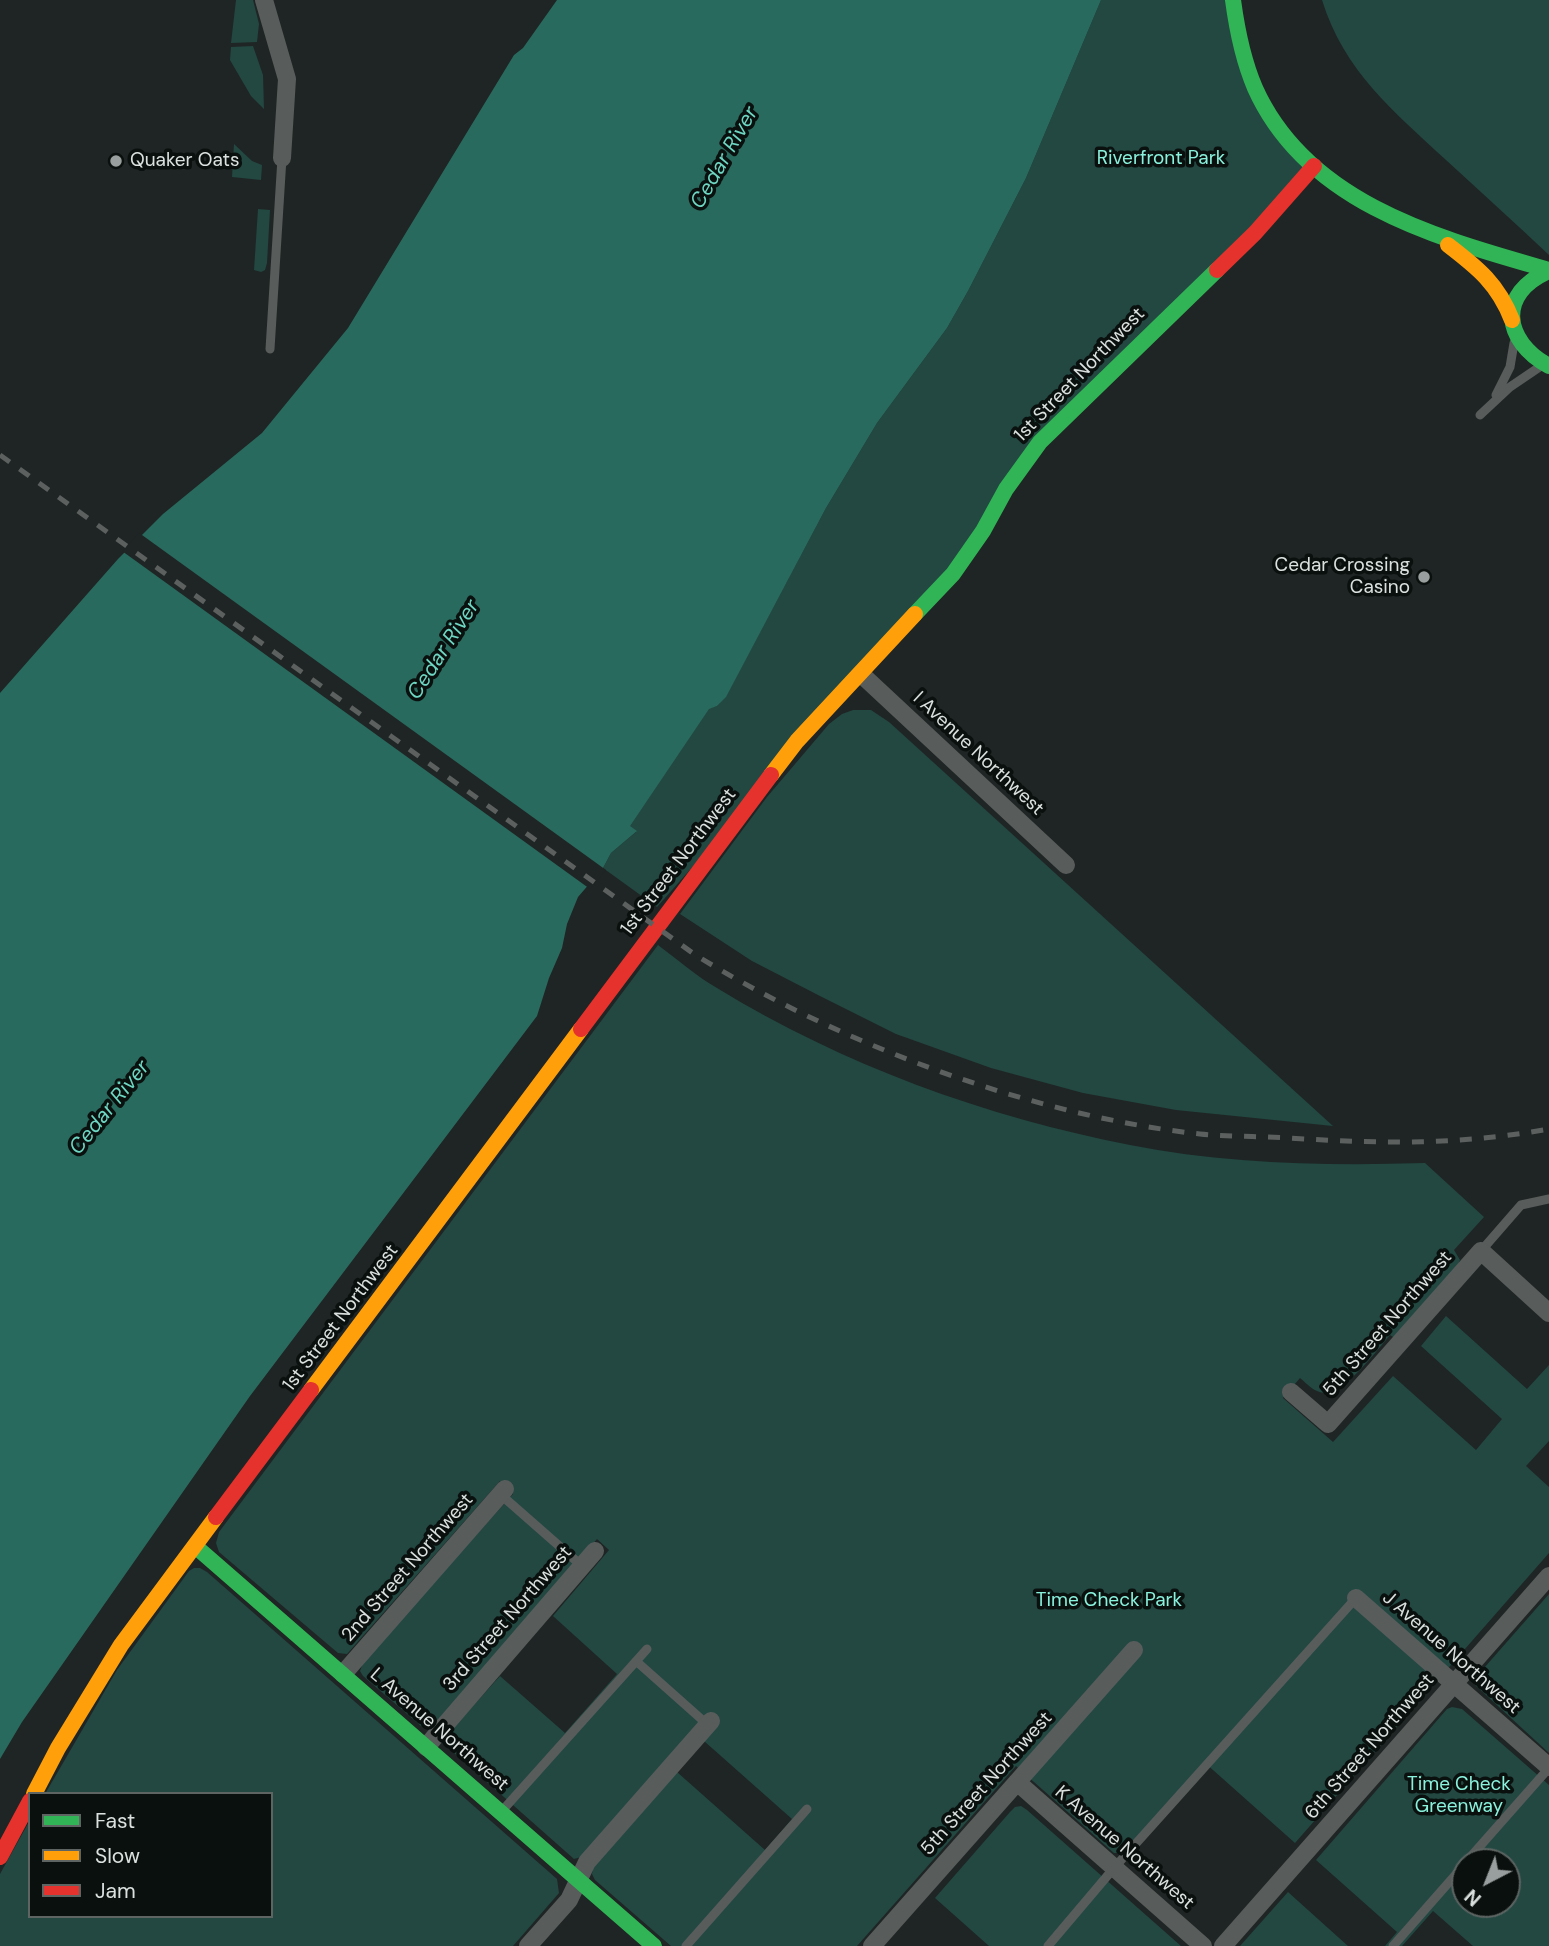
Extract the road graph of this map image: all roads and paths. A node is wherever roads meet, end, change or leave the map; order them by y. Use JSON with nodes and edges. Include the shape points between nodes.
{"nodes":[{"id":1,"x":264,"y":0,"type":"edge"},
{"id":2,"x":1233,"y":0,"type":"edge"},
{"id":3,"x":282,"y":158,"type":"joint"},
{"id":4,"x":1314,"y":166,"type":"junction"},
{"id":5,"x":1427,"y":230,"type":"junction"},
{"id":6,"x":1549,"y":271,"type":"edge"},
{"id":7,"x":1514,"y":328,"type":"junction"},
{"id":8,"x":270,"y":349,"type":"dead end"},
{"id":9,"x":1546,"y":365,"type":"edge"},
{"id":10,"x":1492,"y":402,"type":"junction"},
{"id":11,"x":1480,"y":415,"type":"dead end"},
{"id":12,"x":861,"y":674,"type":"junction"},
{"id":13,"x":1066,"y":865,"type":"dead end"},
{"id":14,"x":1549,"y":1199,"type":"edge"},
{"id":15,"x":1480,"y":1251,"type":"junction"},
{"id":16,"x":1549,"y":1313,"type":"edge"},
{"id":17,"x":1291,"y":1392,"type":"dead end"},
{"id":18,"x":503,"y":1492,"type":"joint"},
{"id":19,"x":195,"y":1546,"type":"junction"},
{"id":20,"x":595,"y":1551,"type":"dead end"},
{"id":21,"x":582,"y":1566,"type":"junction"},
{"id":22,"x":1549,"y":1576,"type":"edge"},
{"id":23,"x":1356,"y":1598,"type":"joint"},
{"id":24,"x":647,"y":1648,"type":"dead end"},
{"id":25,"x":1134,"y":1650,"type":"dead end"},
{"id":26,"x":636,"y":1661,"type":"junction"},
{"id":27,"x":343,"y":1674,"type":"junction"},
{"id":28,"x":1454,"y":1684,"type":"junction"},
{"id":29,"x":710,"y":1723,"type":"joint"},
{"id":30,"x":426,"y":1747,"type":"junction"},
{"id":31,"x":1549,"y":1768,"type":"edge"},
{"id":32,"x":1017,"y":1782,"type":"junction"},
{"id":33,"x":35,"y":1792,"type":"edge"},
{"id":34,"x":28,"y":1805,"type":"edge"},
{"id":35,"x":807,"y":1809,"type":"dead end"},
{"id":36,"x":501,"y":1812,"type":"junction"},
{"id":37,"x":1479,"y":1848,"type":"edge"},
{"id":38,"x":0,"y":1857,"type":"edge"},
{"id":39,"x":1114,"y":1868,"type":"junction"},
{"id":40,"x":579,"y":1880,"type":"junction"},
{"id":41,"x":1451,"y":1880,"type":"edge"},
{"id":42,"x":528,"y":1946,"type":"edge"},
{"id":43,"x":654,"y":1946,"type":"edge"},
{"id":44,"x":686,"y":1946,"type":"edge"},
{"id":45,"x":872,"y":1946,"type":"edge"},
{"id":46,"x":1048,"y":1946,"type":"edge"},
{"id":47,"x":1203,"y":1946,"type":"edge"},
{"id":48,"x":1223,"y":1946,"type":"edge"},
{"id":49,"x":1393,"y":1946,"type":"edge"}],
"edges":[{"from":1,"to":3,"type":"street","via":[[287,79]]},
{"from":2,"to":4,"type":"street","via":[[1238,38],[1255,89],[1284,135]]},
{"from":3,"to":8,"type":"lane"},
{"from":4,"to":5,"type":"street","via":[[1382,213]]},
{"from":4,"to":12,"type":"street","name":"1st Street Northwest","via":[[1255,233],[1040,442],[953,574]]},
{"from":5,"to":6,"type":"street"},
{"from":5,"to":7,"type":"street","via":[[1492,280],[1504,297]]},
{"from":6,"to":7,"type":"street","via":[[1530,280],[1520,292],[1514,305]]},
{"from":7,"to":9,"type":"street","via":[[1524,350]]},
{"from":7,"to":10,"type":"lane","via":[[1510,367]]},
{"from":9,"to":10,"type":"lane"},
{"from":10,"to":11,"type":"lane"},
{"from":12,"to":13,"type":"street","name":"I Avenue Northwest"},
{"from":12,"to":19,"type":"street","name":"1st Street Northwest","via":[[780,762]]},
{"from":14,"to":15,"type":"lane","via":[[1521,1205]]},
{"from":15,"to":16,"type":"street"},
{"from":15,"to":17,"type":"street","name":"5th Street Northwest","via":[[1328,1424]]},
{"from":18,"to":21,"type":"lane"},
{"from":18,"to":27,"type":"street","name":"2nd Street Northwest"},
{"from":19,"to":27,"type":"street","name":"L Avenue Northwest"},
{"from":19,"to":33,"type":"street","name":"1st Street Northwest","via":[[121,1645]]},
{"from":20,"to":21,"type":"street","name":"3rd Street Northwest"},
{"from":21,"to":30,"type":"street","name":"3rd Street Northwest"},
{"from":22,"to":28,"type":"street","name":"6th Street Northwest"},
{"from":23,"to":28,"type":"street","name":"J Avenue Northwest"},
{"from":23,"to":39,"type":"lane"},
{"from":24,"to":26,"type":"lane"},
{"from":25,"to":32,"type":"street","name":"5th Street Northwest"},
{"from":26,"to":29,"type":"lane"},
{"from":26,"to":36,"type":"lane"},
{"from":27,"to":30,"type":"street","name":"L Avenue Northwest"},
{"from":28,"to":31,"type":"street","name":"J Avenue Northwest"},
{"from":28,"to":48,"type":"street","name":"6th Street Northwest"},
{"from":29,"to":40,"type":"street","via":[[594,1854]]},
{"from":30,"to":36,"type":"street","name":"L Avenue Northwest"},
{"from":31,"to":37,"type":"lane"},
{"from":32,"to":39,"type":"street","name":"K Avenue Northwest"},
{"from":32,"to":45,"type":"street","name":"5th Street Northwest"},
{"from":34,"to":38,"type":"street"},
{"from":35,"to":44,"type":"lane"},
{"from":36,"to":40,"type":"street","name":"L Avenue Northwest"},
{"from":39,"to":46,"type":"lane"},
{"from":39,"to":47,"type":"street","name":"K Avenue Northwest"},
{"from":40,"to":42,"type":"street","via":[[569,1900]]},
{"from":40,"to":43,"type":"street","name":"L Avenue Northwest"},
{"from":41,"to":49,"type":"lane"}]}
